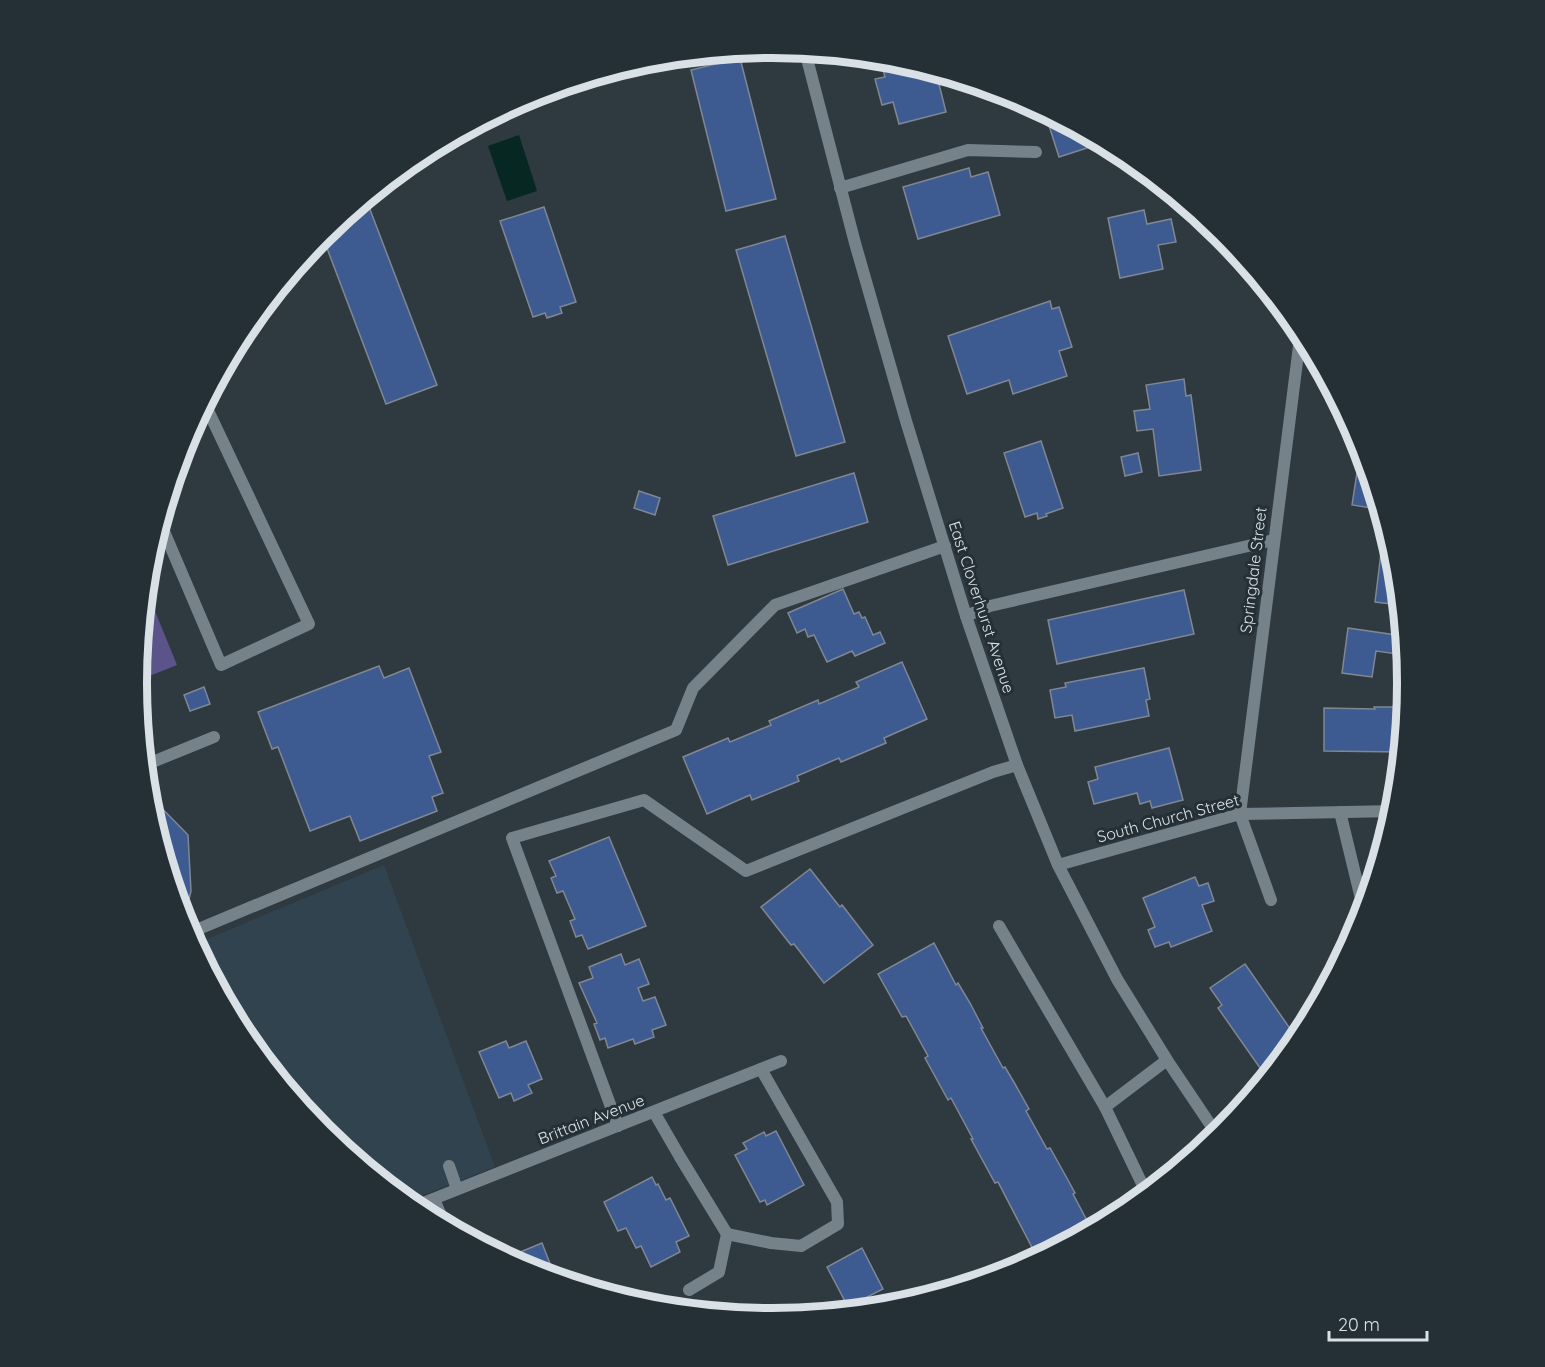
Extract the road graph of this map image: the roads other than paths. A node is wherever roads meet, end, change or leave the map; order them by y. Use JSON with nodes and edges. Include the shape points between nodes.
{"nodes":[{"id":1,"x":807,"y":60,"type":"edge"},
{"id":2,"x":1036,"y":152,"type":"dead end"},
{"id":3,"x":840,"y":188,"type":"junction"},
{"id":4,"x":1298,"y":346,"type":"edge"},
{"id":5,"x":209,"y":413,"type":"edge"},
{"id":6,"x":165,"y":538,"type":"edge"},
{"id":7,"x":1274,"y":540,"type":"junction"},
{"id":8,"x":945,"y":546,"type":"junction"},
{"id":9,"x":966,"y":616,"type":"junction"},
{"id":10,"x":214,"y":736,"type":"dead end"},
{"id":11,"x":153,"y":762,"type":"edge"},
{"id":12,"x":1017,"y":765,"type":"junction"},
{"id":13,"x":1384,"y":811,"type":"edge"},
{"id":14,"x":1340,"y":812,"type":"junction"},
{"id":15,"x":1240,"y":814,"type":"junction"},
{"id":16,"x":1058,"y":865,"type":"junction"},
{"id":17,"x":1360,"y":895,"type":"edge"},
{"id":18,"x":1271,"y":900,"type":"dead end"},
{"id":19,"x":999,"y":926,"type":"dead end"},
{"id":20,"x":198,"y":929,"type":"edge"},
{"id":21,"x":1167,"y":1060,"type":"junction"},
{"id":22,"x":781,"y":1061,"type":"dead end"},
{"id":23,"x":761,"y":1069,"type":"junction"},
{"id":24,"x":1105,"y":1107,"type":"junction"},
{"id":25,"x":654,"y":1112,"type":"junction"},
{"id":26,"x":618,"y":1126,"type":"junction"},
{"id":27,"x":1212,"y":1127,"type":"edge"},
{"id":28,"x":449,"y":1166,"type":"dead end"},
{"id":29,"x":1143,"y":1186,"type":"edge"},
{"id":30,"x":457,"y":1189,"type":"junction"},
{"id":31,"x":434,"y":1199,"type":"junction"},
{"id":32,"x":424,"y":1203,"type":"edge"},
{"id":33,"x":439,"y":1212,"type":"edge"},
{"id":34,"x":727,"y":1234,"type":"junction"},
{"id":35,"x":689,"y":1290,"type":"dead end"}],
"edges":[{"from":1,"to":3,"type":"street","name":"East Cloverhurst Avenue"},
{"from":2,"to":3,"type":"street","via":[[968,150]]},
{"from":3,"to":8,"type":"street","name":"East Cloverhurst Avenue"},
{"from":4,"to":7,"type":"street","name":"Springdale Street"},
{"from":5,"to":6,"type":"street","via":[[309,624],[220,665]]},
{"from":7,"to":9,"type":"street","via":[[990,606]]},
{"from":7,"to":15,"type":"street","name":"Springdale Street"},
{"from":8,"to":9,"type":"street","name":"East Cloverhurst Avenue"},
{"from":8,"to":20,"type":"street","via":[[775,605],[693,688],[676,729]]},
{"from":9,"to":12,"type":"street","name":"East Cloverhurst Avenue"},
{"from":10,"to":11,"type":"street"},
{"from":12,"to":16,"type":"street","name":"East Cloverhurst Avenue"},
{"from":12,"to":26,"type":"street","via":[[746,871],[644,800],[512,838]]},
{"from":13,"to":14,"type":"street","name":"South Church Street"},
{"from":14,"to":15,"type":"street","name":"South Church Street"},
{"from":14,"to":17,"type":"street"},
{"from":15,"to":16,"type":"street","name":"South Church Street"},
{"from":15,"to":18,"type":"street"},
{"from":16,"to":21,"type":"street","name":"East Cloverhurst Avenue","via":[[1117,980]]},
{"from":19,"to":24,"type":"street"},
{"from":21,"to":24,"type":"street"},
{"from":21,"to":27,"type":"street","name":"East Cloverhurst Avenue"},
{"from":22,"to":23,"type":"street","name":"Brittain Avenue"},
{"from":23,"to":25,"type":"street","name":"Brittain Avenue"},
{"from":23,"to":34,"type":"street","via":[[837,1202],[838,1224],[801,1246]]},
{"from":24,"to":29,"type":"street"},
{"from":25,"to":26,"type":"street","name":"Brittain Avenue"},
{"from":25,"to":34,"type":"street"},
{"from":26,"to":30,"type":"street","name":"Brittain Avenue"},
{"from":28,"to":30,"type":"street"},
{"from":30,"to":31,"type":"street","name":"Brittain Avenue"},
{"from":31,"to":32,"type":"street","name":"Brittain Avenue"},
{"from":31,"to":33,"type":"street"},
{"from":34,"to":35,"type":"street","via":[[719,1272]]}]}
